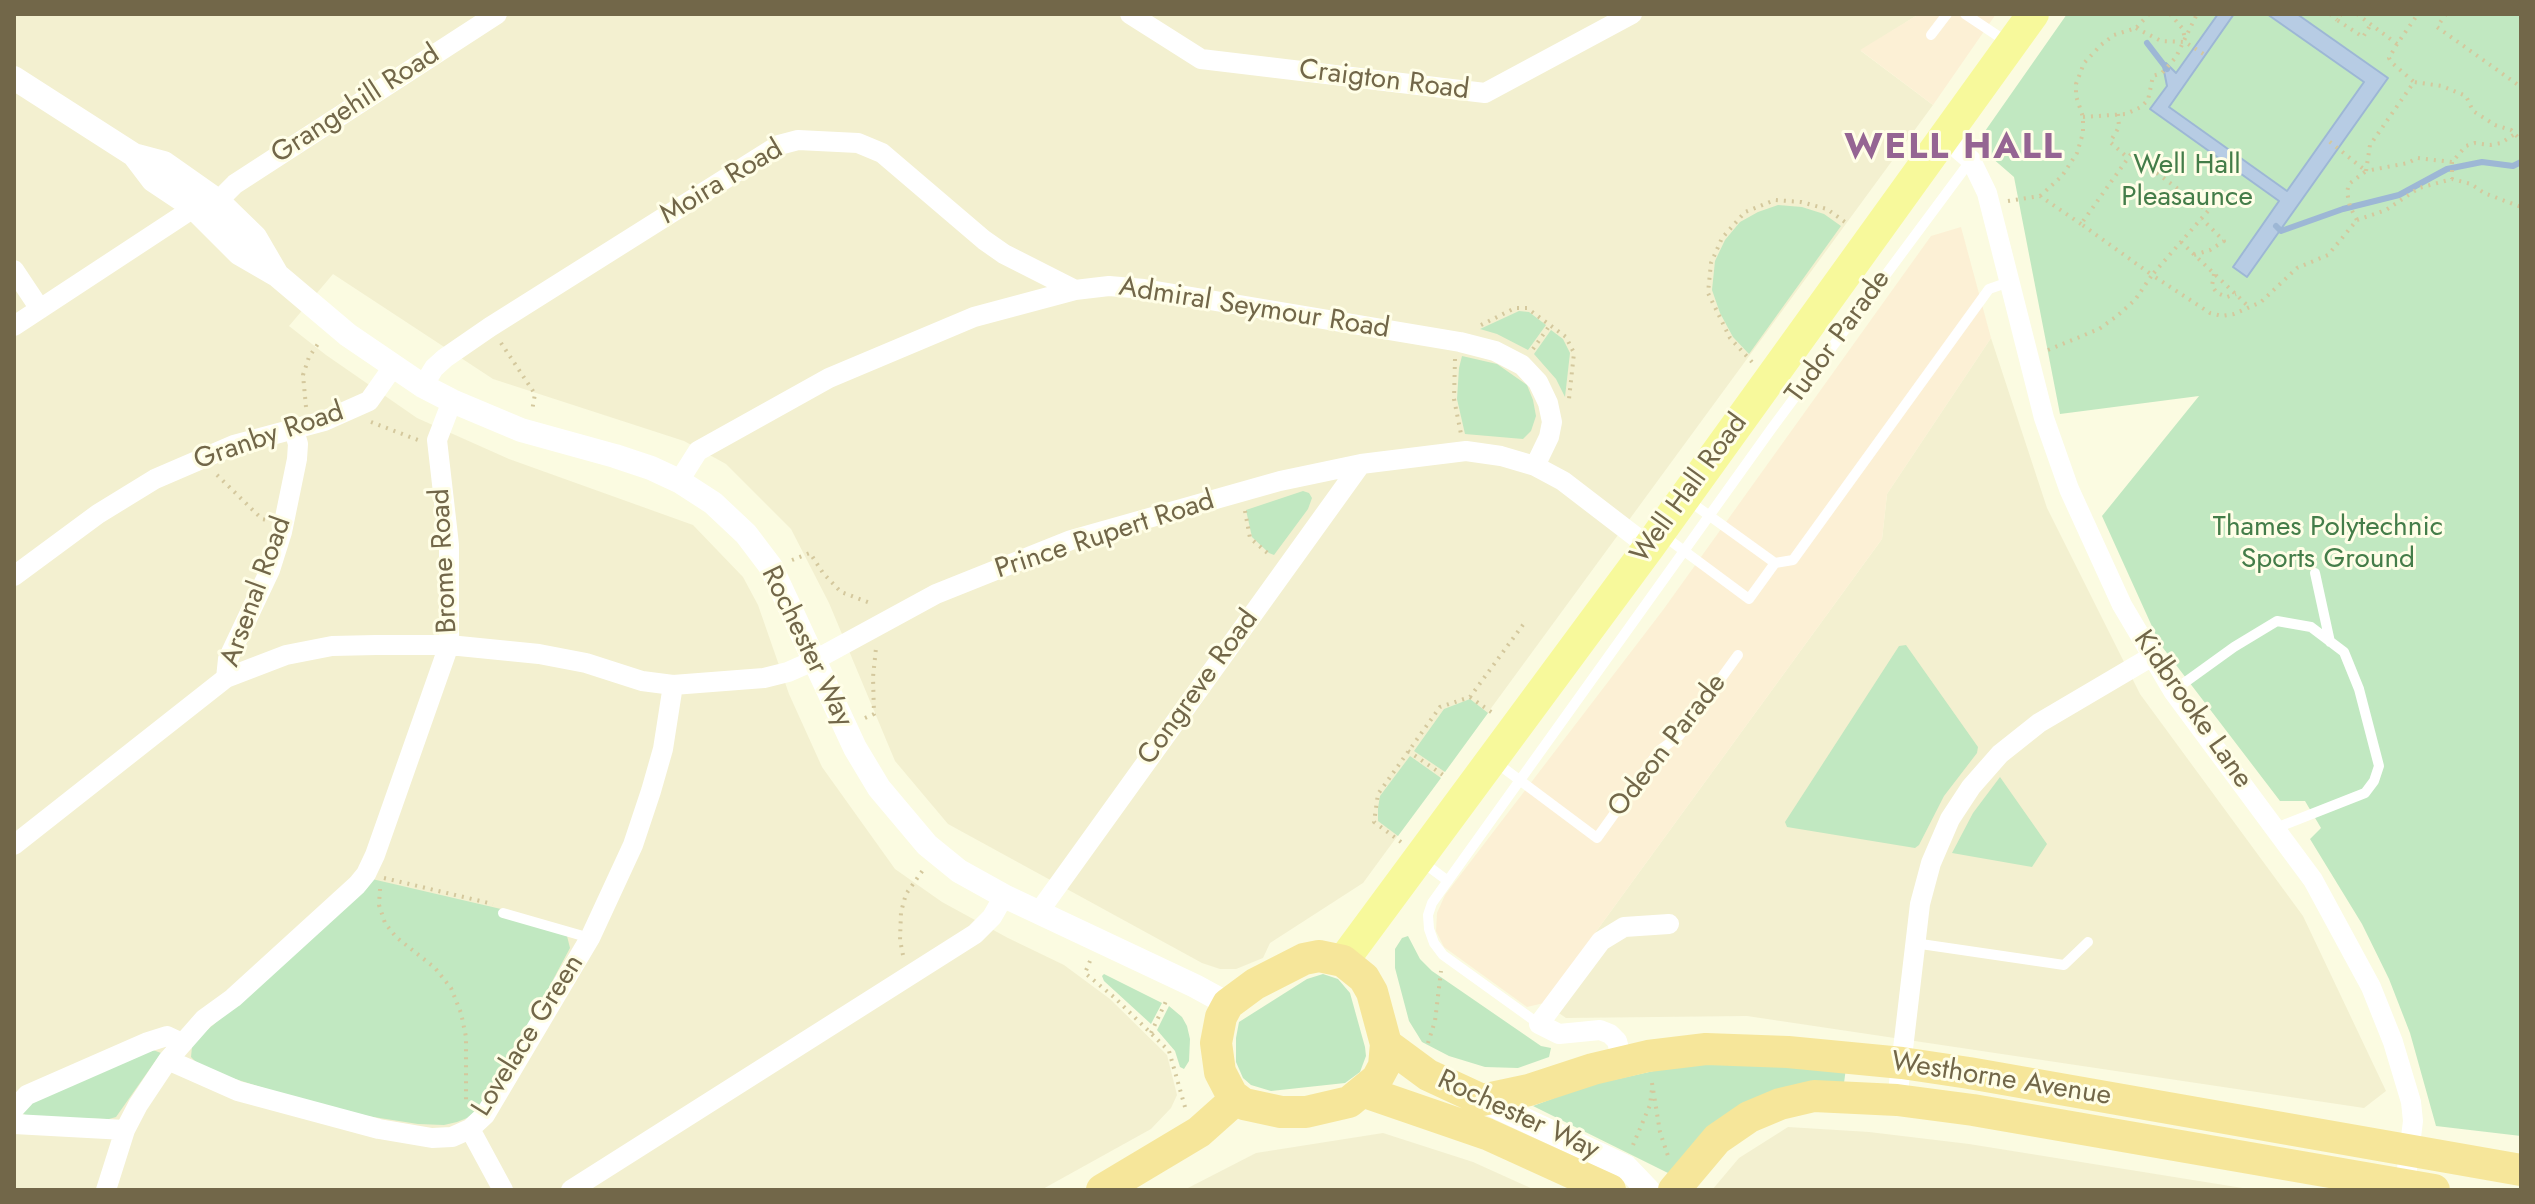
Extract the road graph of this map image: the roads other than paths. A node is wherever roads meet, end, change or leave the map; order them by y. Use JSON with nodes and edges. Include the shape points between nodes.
{"nodes":[{"id":1,"x":497,"y":14,"type":"edge"},
{"id":2,"x":1130,"y":14,"type":"edge"},
{"id":3,"x":1632,"y":14,"type":"edge"},
{"id":4,"x":1947,"y":14,"type":"edge"},
{"id":5,"x":1965,"y":14,"type":"edge"},
{"id":6,"x":2033,"y":14,"type":"edge"},
{"id":7,"x":1931,"y":35,"type":"dead end"},
{"id":8,"x":2011,"y":45,"type":"junction"},
{"id":9,"x":14,"y":78,"type":"edge"},
{"id":10,"x":1945,"y":138,"type":"junction"},
{"id":11,"x":134,"y":155,"type":"junction"},
{"id":12,"x":1971,"y":160,"type":"junction"},
{"id":13,"x":218,"y":201,"type":"junction"},
{"id":14,"x":192,"y":206,"type":"junction"},
{"id":15,"x":14,"y":270,"type":"edge"},
{"id":16,"x":277,"y":275,"type":"junction"},
{"id":17,"x":2009,"y":282,"type":"junction"},
{"id":18,"x":1075,"y":290,"type":"junction"},
{"id":19,"x":40,"y":309,"type":"junction"},
{"id":20,"x":14,"y":326,"type":"edge"},
{"id":21,"x":393,"y":367,"type":"junction"},
{"id":22,"x":423,"y":386,"type":"junction"},
{"id":23,"x":452,"y":401,"type":"junction"},
{"id":24,"x":1760,"y":419,"type":"junction"},
{"id":25,"x":303,"y":427,"type":"junction"},
{"id":26,"x":1361,"y":464,"type":"junction"},
{"id":27,"x":1535,"y":466,"type":"junction"},
{"id":28,"x":679,"y":481,"type":"junction"},
{"id":29,"x":1684,"y":498,"type":"junction"},
{"id":30,"x":1711,"y":517,"type":"junction"},
{"id":31,"x":1654,"y":539,"type":"junction"},
{"id":32,"x":1686,"y":552,"type":"junction"},
{"id":33,"x":1775,"y":563,"type":"junction"},
{"id":34,"x":2315,"y":573,"type":"dead end"},
{"id":35,"x":14,"y":576,"type":"edge"},
{"id":36,"x":2330,"y":642,"type":"junction"},
{"id":37,"x":449,"y":645,"type":"junction"},
{"id":38,"x":1738,"y":655,"type":"dead end"},
{"id":39,"x":2151,"y":657,"type":"junction"},
{"id":40,"x":813,"y":661,"type":"junction"},
{"id":41,"x":226,"y":678,"type":"junction"},
{"id":42,"x":673,"y":685,"type":"junction"},
{"id":43,"x":2173,"y":691,"type":"junction"},
{"id":44,"x":1492,"y":760,"type":"junction"},
{"id":45,"x":1521,"y":781,"type":"junction"},
{"id":46,"x":2276,"y":828,"type":"junction"},
{"id":47,"x":14,"y":845,"type":"edge"},
{"id":48,"x":1411,"y":851,"type":"junction"},
{"id":49,"x":1448,"y":881,"type":"junction"},
{"id":50,"x":1004,"y":896,"type":"junction"},
{"id":51,"x":503,"y":913,"type":"road end"},
{"id":52,"x":1038,"y":913,"type":"junction"},
{"id":53,"x":1669,"y":924,"type":"dead end"},
{"id":54,"x":590,"y":938,"type":"junction"},
{"id":55,"x":2088,"y":942,"type":"dead end"},
{"id":56,"x":1914,"y":943,"type":"junction"},
{"id":57,"x":1343,"y":961,"type":"junction"},
{"id":58,"x":1228,"y":1004,"type":"junction"},
{"id":59,"x":1539,"y":1024,"type":"junction"},
{"id":60,"x":182,"y":1043,"type":"junction"},
{"id":61,"x":1386,"y":1044,"type":"junction"},
{"id":62,"x":168,"y":1060,"type":"junction"},
{"id":63,"x":1622,"y":1061,"type":"junction"},
{"id":64,"x":1902,"y":1063,"type":"junction"},
{"id":65,"x":1365,"y":1092,"type":"junction"},
{"id":66,"x":1236,"y":1099,"type":"junction"},
{"id":67,"x":1482,"y":1100,"type":"junction"},
{"id":68,"x":1897,"y":1100,"type":"junction"},
{"id":69,"x":14,"y":1109,"type":"edge"},
{"id":70,"x":14,"y":1124,"type":"edge"},
{"id":71,"x":470,"y":1129,"type":"junction"},
{"id":72,"x":125,"y":1130,"type":"junction"},
{"id":73,"x":2409,"y":1150,"type":"junction"},
{"id":74,"x":2521,"y":1170,"type":"edge"},
{"id":75,"x":1672,"y":1175,"type":"edge"},
{"id":76,"x":1610,"y":1183,"type":"edge"},
{"id":77,"x":2419,"y":1187,"type":"edge"},
{"id":78,"x":106,"y":1190,"type":"edge"},
{"id":79,"x":503,"y":1190,"type":"edge"},
{"id":80,"x":571,"y":1190,"type":"edge"},
{"id":81,"x":1102,"y":1190,"type":"edge"},
{"id":82,"x":1648,"y":1190,"type":"edge"}],
"edges":[{"from":1,"to":13,"type":"street","name":"Grangehill Road","via":[[235,184]]},
{"from":2,"to":3,"type":"street","name":"Craigton Road","via":[[1201,59],[1485,93]]},
{"from":4,"to":7,"type":"lane"},
{"from":5,"to":8,"type":"lane"},
{"from":6,"to":8,"type":"main road","name":"Well Hall Road"},
{"from":8,"to":10,"type":"main road","name":"Well Hall Road"},
{"from":9,"to":11,"type":"street","name":"Rochester Way"},
{"from":10,"to":12,"type":"street","name":"Kidbrooke Lane"},
{"from":10,"to":24,"type":"main road","name":"Well Hall Road"},
{"from":11,"to":13,"type":"street","name":"Rochester Way","via":[[164,163]]},
{"from":11,"to":14,"type":"street","name":"Rochester Way","via":[[153,180]]},
{"from":12,"to":17,"type":"street","name":"Kidbrooke Lane","via":[[1990,204]]},
{"from":12,"to":24,"type":"lane","name":"Tudor Parade"},
{"from":13,"to":16,"type":"street","name":"Rochester Way","via":[[255,237]]},
{"from":14,"to":16,"type":"street","name":"Rochester Way","via":[[239,253]]},
{"from":14,"to":19,"type":"street"},
{"from":15,"to":19,"type":"street"},
{"from":16,"to":21,"type":"street","name":"Rochester Way"},
{"from":17,"to":33,"type":"lane","via":[[1989,289],[1793,560]]},
{"from":17,"to":39,"type":"street","name":"Kidbrooke Lane","via":[[2044,418],[2069,489]]},
{"from":18,"to":22,"type":"street","name":"Moira Road","via":[[984,240],[882,153],[858,143],[798,140],[779,145],[490,327],[445,358]]},
{"from":18,"to":27,"type":"street","name":"Admiral Seymour Road","via":[[1144,289],[1495,351],[1522,365],[1548,403],[1549,437]]},
{"from":18,"to":28,"type":"street","name":"Admiral Seymour Road","via":[[974,317],[829,378],[698,451]]},
{"from":19,"to":20,"type":"street"},
{"from":21,"to":22,"type":"street","name":"Rochester Way"},
{"from":21,"to":25,"type":"street","name":"Granby Road","via":[[369,401]]},
{"from":22,"to":23,"type":"street","name":"Rochester Way"},
{"from":23,"to":28,"type":"street","name":"Rochester Way"},
{"from":23,"to":37,"type":"street","name":"Brome Road","via":[[437,440],[449,545]]},
{"from":24,"to":29,"type":"main road","name":"Well Hall Road"},
{"from":24,"to":30,"type":"lane","name":"Tudor Parade"},
{"from":25,"to":35,"type":"street","name":"Granby Road","via":[[234,445],[126,495]]},
{"from":25,"to":41,"type":"street","name":"Arsenal Road","via":[[270,570],[228,659]]},
{"from":26,"to":27,"type":"street","name":"Prince Rupert Road","via":[[1466,451]]},
{"from":26,"to":40,"type":"street","name":"Prince Rupert Road","via":[[1242,491],[1071,540],[936,594]]},
{"from":26,"to":52,"type":"street","name":"Congreve Road"},
{"from":27,"to":31,"type":"street","name":"Prince Rupert Road"},
{"from":28,"to":40,"type":"street","name":"Rochester Way","via":[[713,503],[771,567]]},
{"from":29,"to":30,"type":"lane"},
{"from":29,"to":31,"type":"main road","name":"Well Hall Road"},
{"from":30,"to":32,"type":"lane","name":"Tudor Parade"},
{"from":30,"to":33,"type":"lane"},
{"from":31,"to":32,"type":"lane"},
{"from":31,"to":44,"type":"main road","name":"Well Hall Road"},
{"from":32,"to":33,"type":"lane","via":[[1749,599]]},
{"from":32,"to":45,"type":"lane","name":"Tudor Parade"},
{"from":34,"to":36,"type":"lane"},
{"from":36,"to":43,"type":"lane","via":[[2311,627],[2277,621]]},
{"from":36,"to":46,"type":"lane","via":[[2351,664],[2379,766],[2365,793]]},
{"from":37,"to":41,"type":"street","name":"Prince Rupert Road","via":[[332,646],[286,655]]},
{"from":37,"to":42,"type":"street","name":"Prince Rupert Road","via":[[539,654]]},
{"from":37,"to":60,"type":"street","name":"Brome Road","via":[[371,864]]},
{"from":38,"to":45,"type":"lane","name":"Odeon Parade","via":[[1597,838]]},
{"from":39,"to":43,"type":"street","name":"Kidbrooke Lane"},
{"from":39,"to":56,"type":"street","via":[[2039,723],[2000,754],[1971,787],[1931,863]]},
{"from":40,"to":42,"type":"street","name":"Prince Rupert Road","via":[[764,678]]},
{"from":40,"to":50,"type":"street","name":"Rochester Way","via":[[845,728],[900,816],[959,871]]},
{"from":41,"to":47,"type":"street","name":"Arsenal Road"},
{"from":42,"to":54,"type":"street","via":[[651,791],[633,845]]},
{"from":43,"to":46,"type":"street","name":"Kidbrooke Lane"},
{"from":44,"to":45,"type":"lane","name":"Odeon Parade"},
{"from":44,"to":48,"type":"main road","name":"Well Hall Road"},
{"from":45,"to":49,"type":"lane"},
{"from":46,"to":73,"type":"street","name":"Kidbrooke Lane","via":[[2346,937],[2388,1028],[2411,1102]]},
{"from":48,"to":49,"type":"lane"},
{"from":48,"to":57,"type":"main road","name":"Well Hall Road"},
{"from":49,"to":59,"type":"lane","via":[[1428,915],[1434,943]]},
{"from":50,"to":52,"type":"street","name":"Rochester Way"},
{"from":50,"to":80,"type":"street","via":[[975,934]]},
{"from":51,"to":54,"type":"lane","name":"Lovelace Green"},
{"from":52,"to":58,"type":"street","name":"Rochester Way"},
{"from":53,"to":59,"type":"street","via":[[1624,927],[1601,941]]},
{"from":54,"to":71,"type":"street","name":"Lovelace Green","via":[[485,1115]]},
{"from":55,"to":56,"type":"lane","via":[[2064,965]]},
{"from":56,"to":64,"type":"street"},
{"from":57,"to":58,"type":"highway","via":[[1304,959]]},
{"from":57,"to":61,"type":"highway","via":[[1372,992]]},
{"from":58,"to":66,"type":"highway","via":[[1216,1043],[1220,1072]]},
{"from":59,"to":63,"type":"street","via":[[1559,1034],[1610,1034]]},
{"from":60,"to":62,"type":"street"},
{"from":60,"to":69,"type":"street","via":[[167,1036],[148,1042],[27,1095]]},
{"from":61,"to":65,"type":"highway","via":[[1384,1066]]},
{"from":61,"to":67,"type":"highway","name":"Rochester Way","via":[[1428,1075]]},
{"from":62,"to":71,"type":"street","name":"Lovelace Green","via":[[238,1091],[379,1129],[432,1138]]},
{"from":62,"to":72,"type":"street"},
{"from":63,"to":64,"type":"highway","name":"Westhorne Avenue","via":[[1706,1049]]},
{"from":63,"to":67,"type":"highway","name":"Westhorne Avenue"},
{"from":64,"to":68,"type":"street"},
{"from":64,"to":73,"type":"highway","name":"Westhorne Avenue"},
{"from":65,"to":66,"type":"highway","via":[[1349,1102],[1306,1112],[1266,1111]]},
{"from":65,"to":76,"type":"highway","name":"Rochester Way"},
{"from":66,"to":81,"type":"highway","via":[[1199,1132]]},
{"from":67,"to":76,"type":"street","name":"Rochester Way"},
{"from":68,"to":75,"type":"highway","name":"Westhorne Avenue","via":[[1814,1096],[1780,1104],[1749,1117]]},
{"from":68,"to":77,"type":"highway","name":"Westhorne Avenue"},
{"from":70,"to":72,"type":"street"},
{"from":71,"to":79,"type":"street","name":"Lovelace Green"},
{"from":72,"to":78,"type":"street"},
{"from":73,"to":74,"type":"highway","name":"Westhorne Avenue"},
{"from":73,"to":77,"type":"street","name":"Kidbrooke Lane"},
{"from":76,"to":82,"type":"street","name":"Rochester Way"}]}
